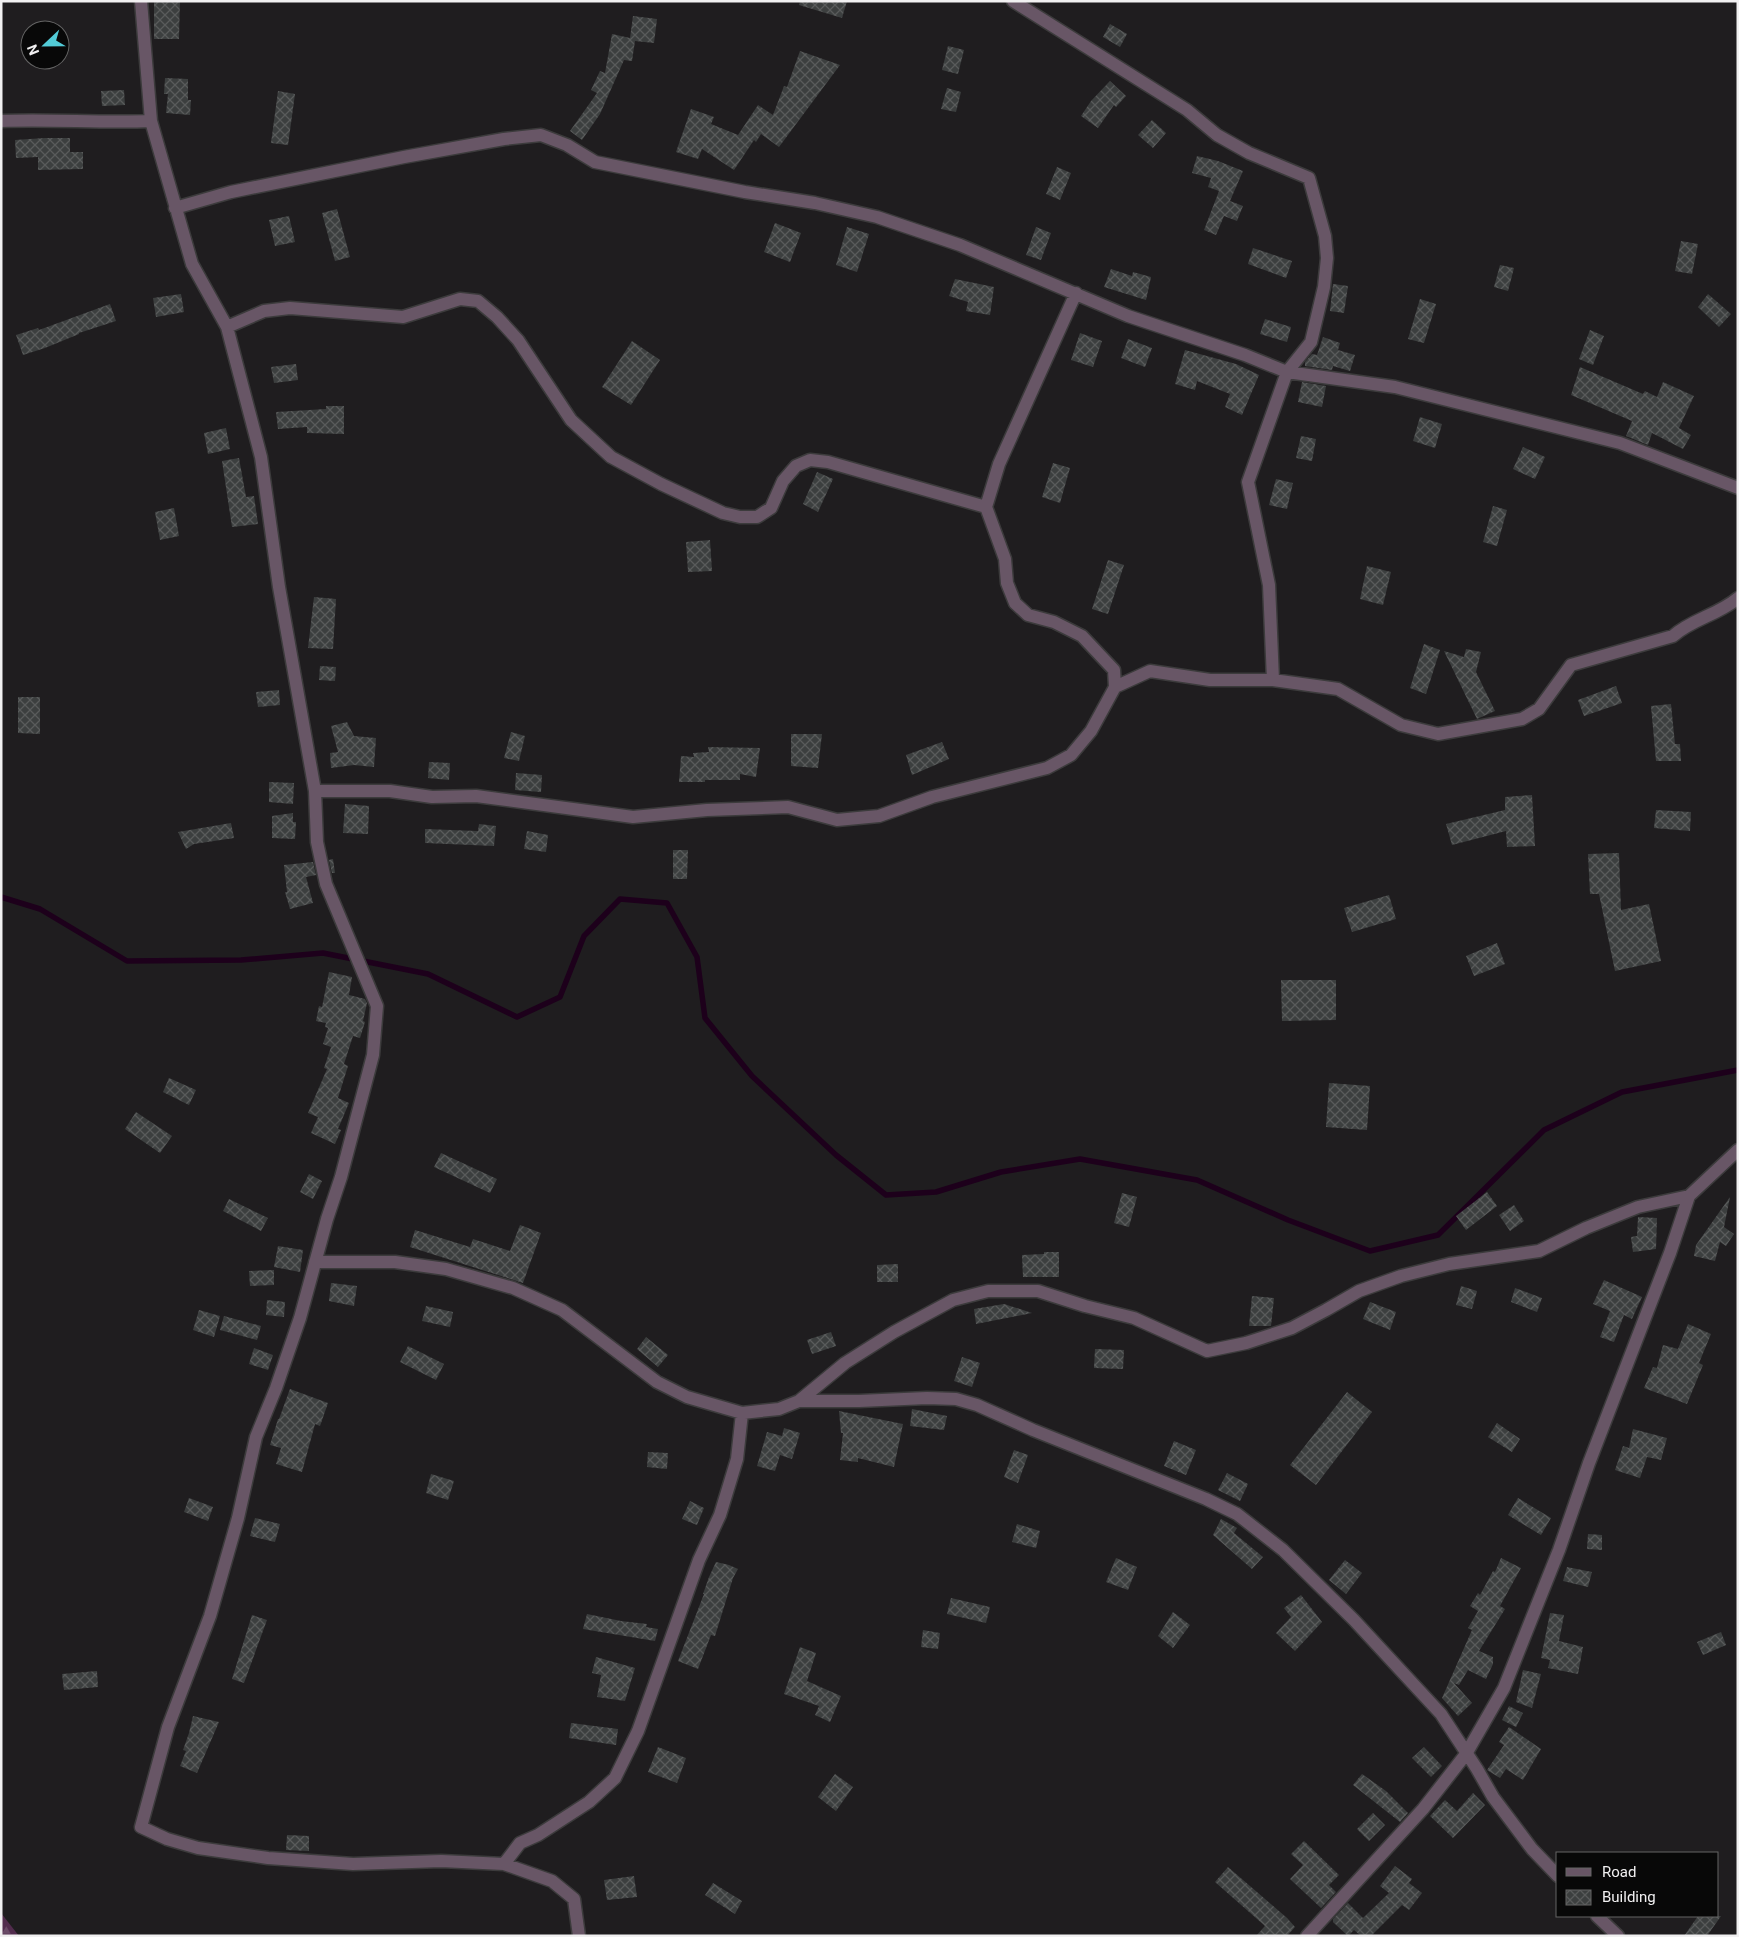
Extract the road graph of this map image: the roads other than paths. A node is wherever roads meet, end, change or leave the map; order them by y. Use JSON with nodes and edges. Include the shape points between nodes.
{"nodes":[{"id":1,"x":141,"y":1,"type":"edge"},
{"id":2,"x":1013,"y":1,"type":"edge"},
{"id":3,"x":1,"y":121,"type":"edge"},
{"id":4,"x":150,"y":121,"type":"junction"},
{"id":5,"x":175,"y":208,"type":"junction"},
{"id":6,"x":1076,"y":294,"type":"junction"},
{"id":7,"x":227,"y":327,"type":"junction"},
{"id":8,"x":1287,"y":372,"type":"junction"},
{"id":9,"x":1738,"y":488,"type":"edge"},
{"id":10,"x":986,"y":507,"type":"junction"},
{"id":11,"x":1738,"y":598,"type":"edge"},
{"id":12,"x":1273,"y":680,"type":"junction"},
{"id":13,"x":1115,"y":687,"type":"junction"},
{"id":14,"x":315,"y":791,"type":"junction"},
{"id":15,"x":1738,"y":1150,"type":"edge"},
{"id":16,"x":1689,"y":1196,"type":"junction"},
{"id":17,"x":315,"y":1262,"type":"junction"},
{"id":18,"x":799,"y":1401,"type":"junction"},
{"id":19,"x":742,"y":1414,"type":"junction"},
{"id":20,"x":1466,"y":1754,"type":"junction"},
{"id":21,"x":504,"y":1864,"type":"junction"},
{"id":22,"x":1556,"y":1874,"type":"edge"},
{"id":23,"x":1598,"y":1917,"type":"edge"},
{"id":24,"x":580,"y":1936,"type":"edge"},
{"id":25,"x":1307,"y":1936,"type":"edge"},
{"id":26,"x":1618,"y":1936,"type":"edge"}],
"edges":[{"from":1,"to":4,"type":"street"},
{"from":2,"to":8,"type":"street","via":[[1187,110],[1225,139],[1249,153],[1309,178],[1325,236],[1324,287],[1311,342]]},
{"from":3,"to":4,"type":"street"},
{"from":4,"to":5,"type":"street"},
{"from":5,"to":6,"type":"street","via":[[231,192],[404,157],[541,135],[567,145],[595,162],[877,217],[960,245]]},
{"from":5,"to":7,"type":"street","via":[[192,264]]},
{"from":6,"to":8,"type":"street","via":[[1128,316]]},
{"from":6,"to":10,"type":"street","via":[[1000,464]]},
{"from":7,"to":10,"type":"street","via":[[264,311],[290,308],[403,317],[460,299],[478,301],[498,317],[518,340],[571,420],[611,457],[723,513],[757,516],[771,508],[783,481],[796,466],[810,460],[828,462]]},
{"from":7,"to":14,"type":"street","via":[[261,457],[279,587]]},
{"from":8,"to":9,"type":"street","via":[[1395,388],[1620,443]]},
{"from":8,"to":12,"type":"street","via":[[1248,482],[1270,585]]},
{"from":10,"to":13,"type":"street","via":[[1005,559],[1007,584],[1015,603],[1028,615],[1054,622],[1082,636],[1114,670]]},
{"from":11,"to":12,"type":"street","via":[[1726,608],[1684,626],[1673,636],[1571,665],[1539,709],[1522,719],[1438,734],[1401,725],[1338,689]]},
{"from":12,"to":13,"type":"street","via":[[1210,680],[1150,671]]},
{"from":13,"to":14,"type":"street","via":[[1091,731],[1071,755],[1047,768],[932,797],[879,816],[838,820],[788,807],[634,817],[476,796]]},
{"from":14,"to":17,"type":"street","via":[[317,842],[326,884],[377,1006],[373,1055]]},
{"from":15,"to":16,"type":"street"},
{"from":16,"to":18,"type":"street","via":[[1638,1207],[1539,1251],[1450,1264],[1401,1276],[1359,1291],[1292,1328],[1246,1344],[1207,1351],[1134,1318],[1038,1291],[988,1291],[953,1300],[894,1332],[845,1363]]},
{"from":16,"to":20,"type":"street","via":[[1504,1688]]},
{"from":17,"to":19,"type":"street","via":[[395,1262],[446,1269],[513,1288],[562,1310],[657,1382],[687,1397]]},
{"from":17,"to":21,"type":"street","via":[[300,1318],[256,1437],[238,1518],[210,1616],[168,1727],[141,1827],[167,1840],[198,1848],[268,1858],[353,1864],[441,1861]]},
{"from":18,"to":19,"type":"street"},
{"from":18,"to":20,"type":"street","via":[[927,1398],[977,1405],[1238,1514],[1283,1550],[1354,1620],[1441,1714]]},
{"from":19,"to":21,"type":"street","via":[[737,1459],[720,1515],[699,1560],[638,1731],[615,1778],[589,1802],[520,1843]]},
{"from":20,"to":22,"type":"street","via":[[1492,1797],[1532,1849]]},
{"from":20,"to":25,"type":"street","via":[[1423,1809]]},
{"from":21,"to":24,"type":"street","via":[[552,1880],[574,1899]]},
{"from":23,"to":26,"type":"street"}]}
